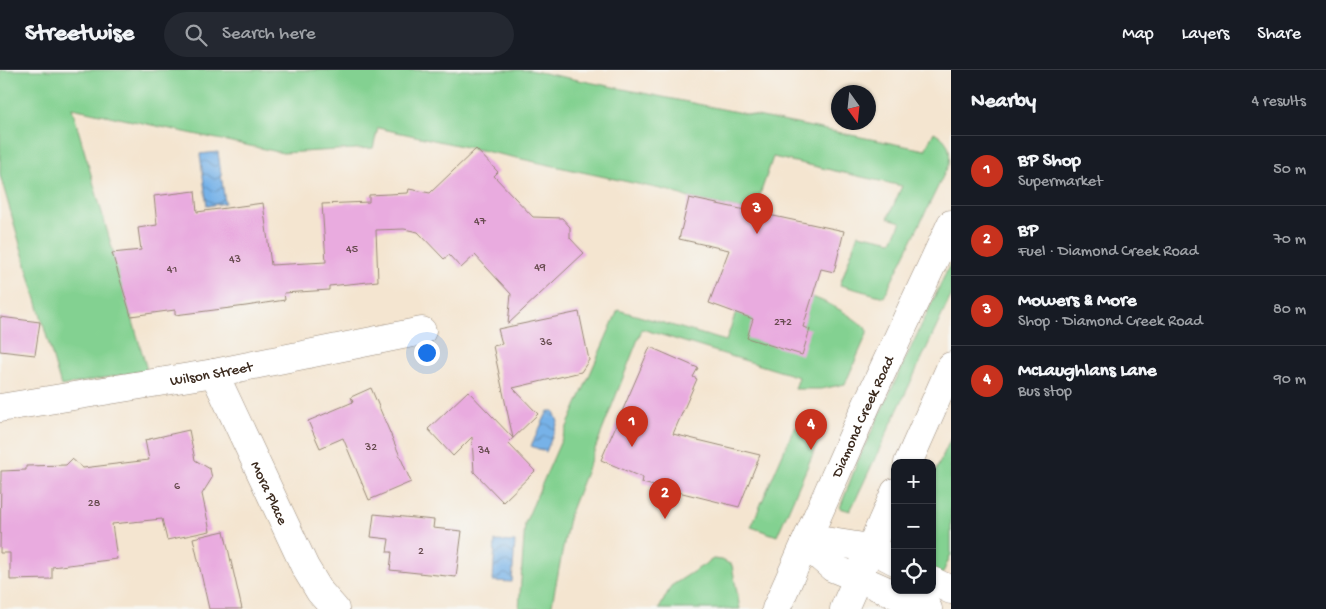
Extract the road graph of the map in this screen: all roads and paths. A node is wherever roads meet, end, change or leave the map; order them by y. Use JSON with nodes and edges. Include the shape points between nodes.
{"nodes":[{"id":1,"x":951,"y":224,"type":"edge"},
{"id":2,"x":422,"y":331,"type":"dead end"},
{"id":3,"x":951,"y":366,"type":"edge"},
{"id":4,"x":214,"y":372,"type":"junction"},
{"id":5,"x":0,"y":408,"type":"edge"},
{"id":6,"x":910,"y":459,"type":"edge"},
{"id":7,"x":891,"y":501,"type":"edge"},
{"id":8,"x":805,"y":544,"type":"junction"},
{"id":9,"x":870,"y":548,"type":"junction"},
{"id":10,"x":891,"y":560,"type":"edge"},
{"id":11,"x":858,"y":578,"type":"junction"},
{"id":12,"x":936,"y":583,"type":"edge"},
{"id":13,"x":951,"y":590,"type":"edge"},
{"id":14,"x":335,"y":609,"type":"edge"},
{"id":15,"x":776,"y":609,"type":"edge"},
{"id":16,"x":844,"y":609,"type":"edge"},
{"id":17,"x":928,"y":609,"type":"edge"}],
"edges":[{"from":1,"to":8,"type":"street","name":"Diamond Creek Road"},
{"from":2,"to":4,"type":"street","name":"Wilson Street"},
{"from":3,"to":6,"type":"street"},
{"from":4,"to":5,"type":"street","name":"Wilson Street"},
{"from":4,"to":14,"type":"street","name":"Mora Place","via":[[305,567]]},
{"from":7,"to":9,"type":"street"},
{"from":8,"to":9,"type":"street","via":[[825,541]]},
{"from":8,"to":11,"type":"street","via":[[833,568]]},
{"from":8,"to":15,"type":"street","name":"Diamond Creek Road"},
{"from":9,"to":10,"type":"street"},
{"from":9,"to":11,"type":"street"},
{"from":11,"to":16,"type":"street"},
{"from":11,"to":17,"type":"street"},
{"from":12,"to":13,"type":"street"}]}
